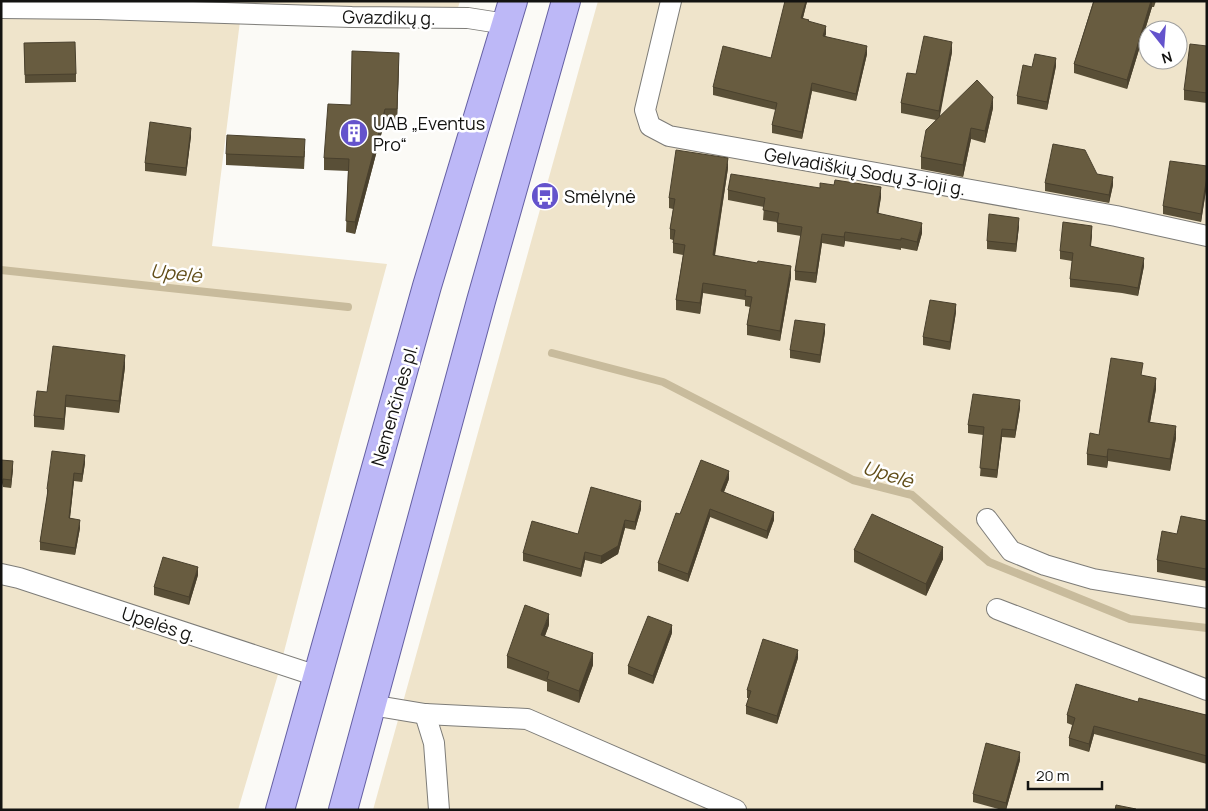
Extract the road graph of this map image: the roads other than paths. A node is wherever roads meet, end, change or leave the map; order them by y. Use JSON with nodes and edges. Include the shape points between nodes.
{"nodes":[{"id":1,"x":566,"y":1,"type":"edge"},
{"id":2,"x":671,"y":1,"type":"edge"},
{"id":3,"x":1,"y":8,"type":"edge"},
{"id":4,"x":509,"y":12,"type":"edge"},
{"id":5,"x":1207,"y":236,"type":"edge"},
{"id":6,"x":987,"y":519,"type":"dead end"},
{"id":7,"x":1,"y":574,"type":"edge"},
{"id":8,"x":1207,"y":598,"type":"edge"},
{"id":9,"x":997,"y":610,"type":"dead end"},
{"id":10,"x":317,"y":676,"type":"junction"},
{"id":11,"x":1207,"y":690,"type":"edge"},
{"id":12,"x":372,"y":705,"type":"junction"},
{"id":13,"x":425,"y":714,"type":"junction"},
{"id":14,"x":280,"y":810,"type":"edge"},
{"id":15,"x":343,"y":810,"type":"edge"},
{"id":16,"x":439,"y":810,"type":"edge"},
{"id":17,"x":736,"y":810,"type":"edge"}],
"edges":[{"from":1,"to":12,"type":"main road"},
{"from":2,"to":5,"type":"street","name":"Gelvadiškių Sodų 3-ioji g.","via":[[644,110],[650,126],[669,136],[1116,216]]},
{"from":3,"to":4,"type":"street","name":"Gvazdikų g.","via":[[468,18]]},
{"from":4,"to":10,"type":"main road","name":"Nemenčinės pl.","via":[[427,286]]},
{"from":6,"to":8,"type":"street","via":[[1011,550],[1045,565],[1093,579]]},
{"from":7,"to":10,"type":"street","name":"Upelės g."},
{"from":9,"to":11,"type":"street"},
{"from":10,"to":14,"type":"main road","name":"Nemenčinės pl."},
{"from":12,"to":13,"type":"street"},
{"from":12,"to":15,"type":"main road"},
{"from":13,"to":16,"type":"street","via":[[434,743]]},
{"from":13,"to":17,"type":"street","via":[[527,719]]}]}
